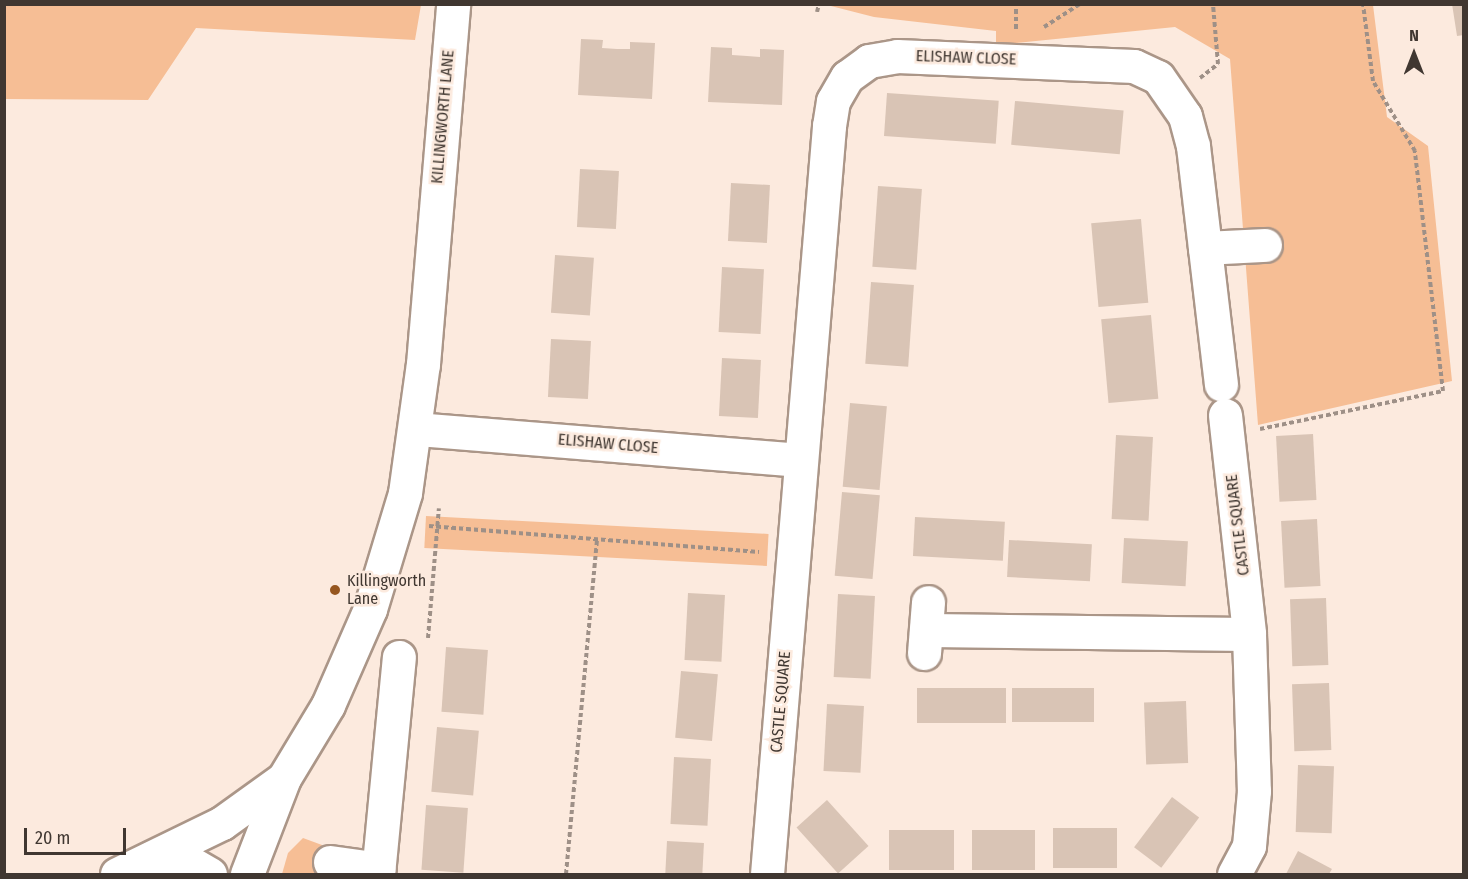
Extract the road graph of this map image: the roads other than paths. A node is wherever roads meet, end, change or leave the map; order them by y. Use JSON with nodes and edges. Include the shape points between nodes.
{"nodes":[{"id":1,"x":453,"y":4,"type":"edge"},
{"id":2,"x":1265,"y":245,"type":"dead end"},
{"id":3,"x":1205,"y":248,"type":"junction"},
{"id":4,"x":1224,"y":409,"type":"joint"},
{"id":5,"x":416,"y":429,"type":"junction"},
{"id":6,"x":800,"y":460,"type":"junction"},
{"id":7,"x":793,"y":543,"type":"joint"},
{"id":8,"x":926,"y":628,"type":"dead end"},
{"id":9,"x":1249,"y":634,"type":"junction"},
{"id":10,"x":399,"y":657,"type":"dead end"},
{"id":11,"x":284,"y":778,"type":"junction"},
{"id":12,"x":330,"y":862,"type":"dead end"},
{"id":13,"x":130,"y":867,"type":"edge"},
{"id":14,"x":379,"y":872,"type":"edge"},
{"id":15,"x":210,"y":874,"type":"edge"},
{"id":16,"x":247,"y":874,"type":"edge"},
{"id":17,"x":767,"y":874,"type":"edge"},
{"id":18,"x":1234,"y":874,"type":"edge"}],
"edges":[{"from":1,"to":5,"type":"street","name":"KILLINGWORTH LANE"},
{"from":2,"to":3,"type":"street"},
{"from":3,"to":4,"type":"street","name":"ELISHAW CLOSE"},
{"from":3,"to":6,"type":"street","name":"ELISHAW CLOSE","via":[[1185,116],[1158,77],[1134,66],[897,56],[869,61],[847,77],[833,101]]},
{"from":4,"to":9,"type":"street","name":"CASTLE SQUARE"},
{"from":5,"to":6,"type":"street","name":"ELISHAW CLOSE"},
{"from":5,"to":11,"type":"street","name":"KILLINGWORTH LANE","via":[[395,528],[370,609],[344,672]]},
{"from":6,"to":7,"type":"street","name":"ELISHAW CLOSE"},
{"from":7,"to":17,"type":"street","name":"CASTLE SQUARE"},
{"from":8,"to":9,"type":"street"},
{"from":9,"to":18,"type":"street","name":"CASTLE SQUARE","via":[[1254,791],[1249,846]]},
{"from":10,"to":14,"type":"street"},
{"from":11,"to":13,"type":"street","via":[[222,823]]},
{"from":11,"to":16,"type":"street","name":"KILLINGWORTH LANE"},
{"from":12,"to":14,"type":"street"},
{"from":13,"to":15,"type":"street","via":[[184,860]]}]}
